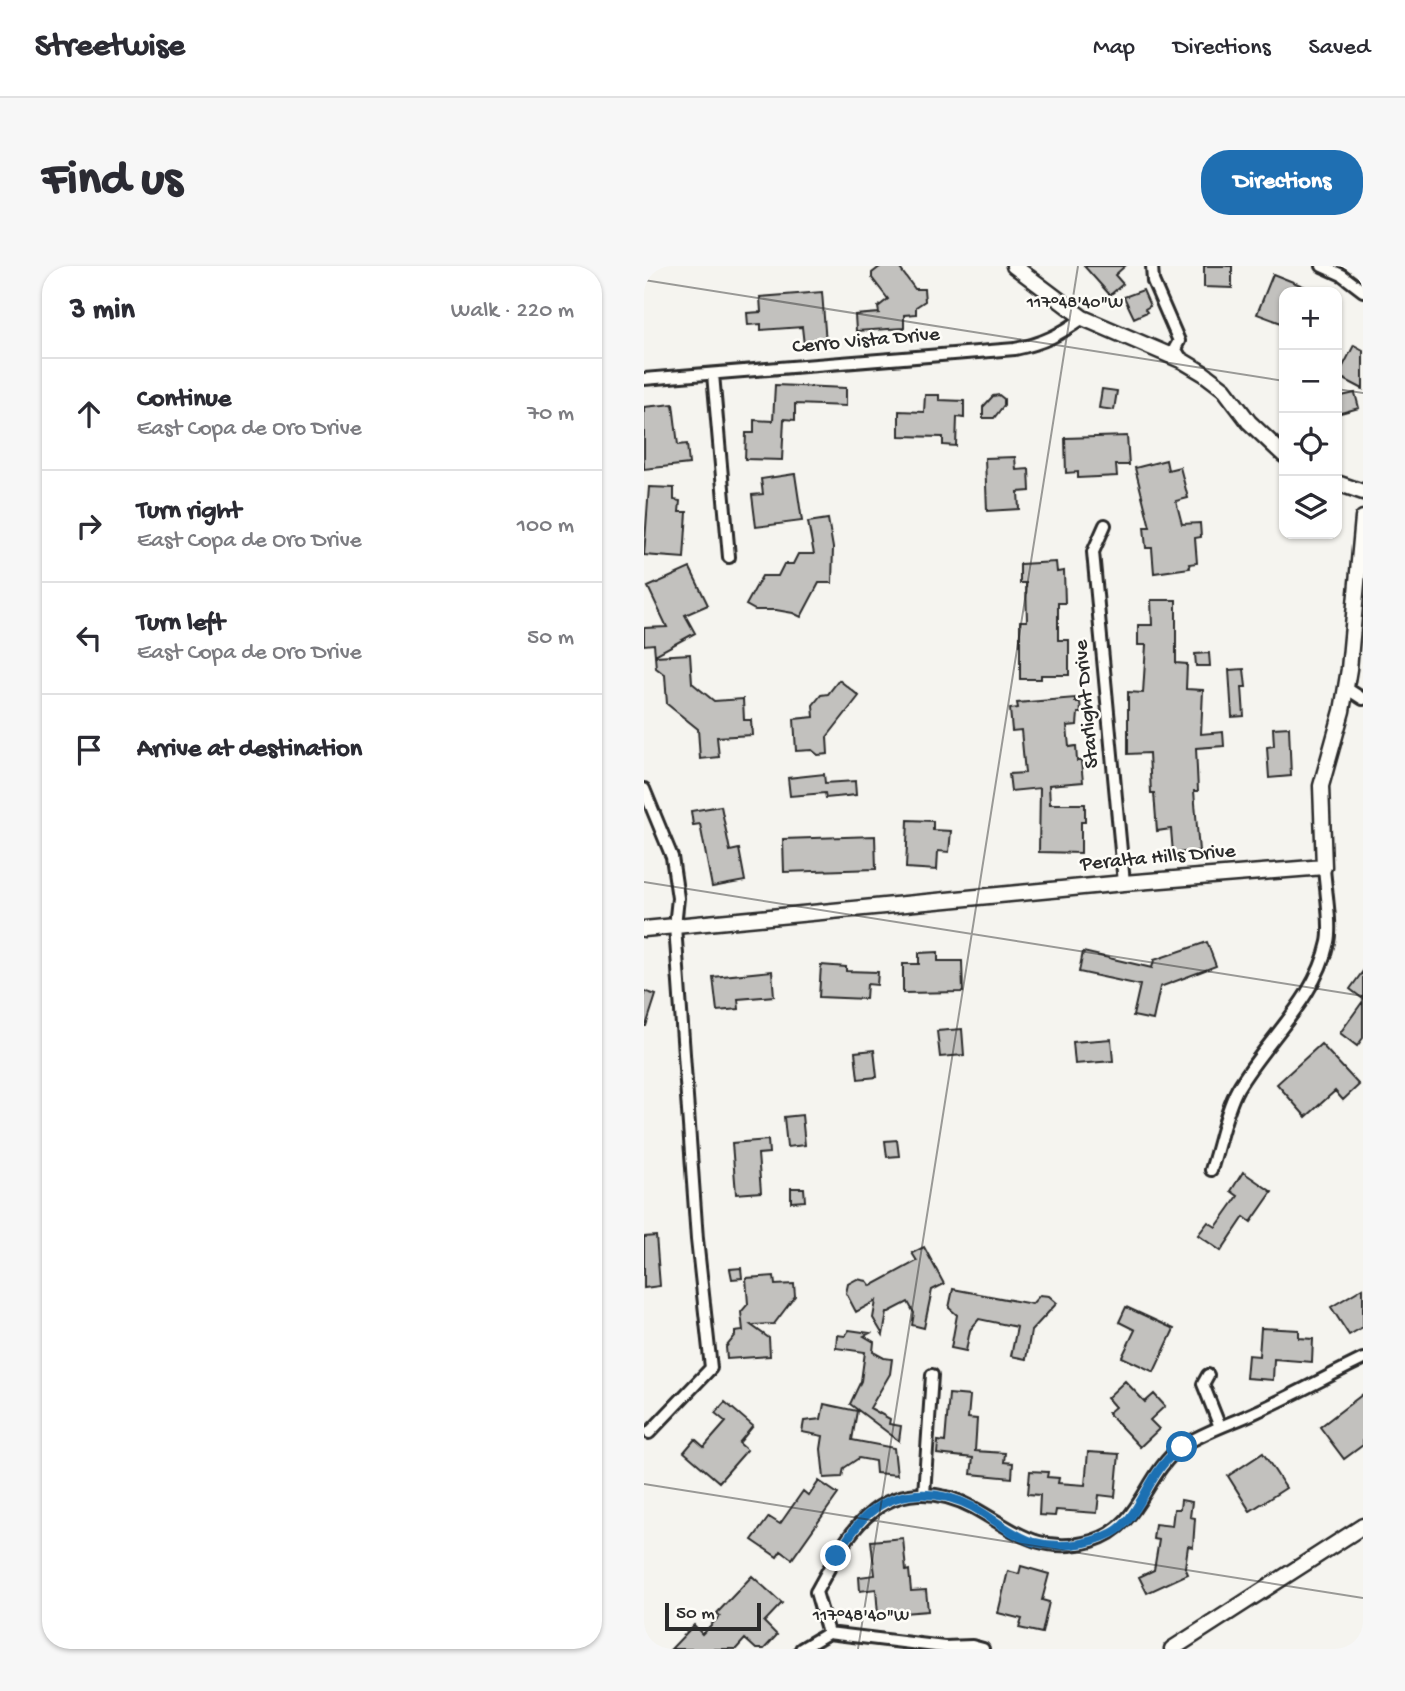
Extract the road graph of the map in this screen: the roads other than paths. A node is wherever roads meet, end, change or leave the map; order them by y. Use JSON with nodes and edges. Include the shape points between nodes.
{"nodes":[{"id":1,"x":1014,"y":266,"type":"edge"},
{"id":2,"x":1152,"y":266,"type":"edge"},
{"id":3,"x":1322,"y":266,"type":"edge"},
{"id":4,"x":1363,"y":291,"type":"edge"},
{"id":5,"x":1083,"y":318,"type":"junction"},
{"id":6,"x":1182,"y":360,"type":"junction"},
{"id":7,"x":713,"y":374,"type":"junction"},
{"id":8,"x":644,"y":379,"type":"edge"},
{"id":9,"x":1279,"y":450,"type":"edge"},
{"id":10,"x":1342,"y":485,"type":"edge"},
{"id":11,"x":1363,"y":492,"type":"edge"},
{"id":12,"x":1363,"y":517,"type":"edge"},
{"id":13,"x":1105,"y":525,"type":"dead end"},
{"id":14,"x":729,"y":557,"type":"dead end"},
{"id":15,"x":1346,"y":688,"type":"junction"},
{"id":16,"x":1363,"y":699,"type":"edge"},
{"id":17,"x":644,"y":789,"type":"edge"},
{"id":18,"x":1324,"y":867,"type":"junction"},
{"id":19,"x":1124,"y":883,"type":"junction"},
{"id":20,"x":675,"y":926,"type":"junction"},
{"id":21,"x":644,"y":929,"type":"edge"},
{"id":22,"x":1211,"y":1170,"type":"dead end"},
{"id":23,"x":1363,"y":1359,"type":"edge"},
{"id":24,"x":932,"y":1375,"type":"dead end"},
{"id":25,"x":1208,"y":1375,"type":"dead end"},
{"id":26,"x":1220,"y":1427,"type":"junction"},
{"id":27,"x":649,"y":1433,"type":"dead end"},
{"id":28,"x":925,"y":1494,"type":"junction"},
{"id":29,"x":1363,"y":1526,"type":"edge"},
{"id":30,"x":828,"y":1633,"type":"junction"},
{"id":31,"x":801,"y":1649,"type":"edge"},
{"id":32,"x":983,"y":1649,"type":"edge"},
{"id":33,"x":1172,"y":1649,"type":"edge"}],
"edges":[{"from":1,"to":5,"type":"street"},
{"from":2,"to":6,"type":"street","via":[[1153,281]]},
{"from":3,"to":4,"type":"street"},
{"from":5,"to":6,"type":"street"},
{"from":5,"to":7,"type":"street","name":"Cerro Vista Drive","via":[[1038,345],[1015,349]]},
{"from":6,"to":9,"type":"street","via":[[1224,389]]},
{"from":7,"to":8,"type":"street","name":"Cerro Vista Drive"},
{"from":7,"to":14,"type":"street"},
{"from":10,"to":11,"type":"street"},
{"from":12,"to":15,"type":"street"},
{"from":13,"to":19,"type":"street","name":"Starlight Drive","via":[[1093,552]]},
{"from":15,"to":16,"type":"street"},
{"from":15,"to":18,"type":"street","via":[[1321,786]]},
{"from":17,"to":20,"type":"street","via":[[672,857],[678,898]]},
{"from":18,"to":19,"type":"street","name":"Peralta Hills Drive"},
{"from":18,"to":22,"type":"street","via":[[1329,939],[1321,967],[1237,1091]]},
{"from":19,"to":20,"type":"street","name":"Peralta Hills Drive"},
{"from":20,"to":21,"type":"street","name":"Peralta Hills Drive"},
{"from":20,"to":27,"type":"street","via":[[711,1368]]},
{"from":23,"to":26,"type":"street"},
{"from":24,"to":28,"type":"street"},
{"from":25,"to":26,"type":"street","via":[[1203,1384]]},
{"from":26,"to":28,"type":"street","via":[[1165,1461],[1128,1519],[1114,1532],[1092,1541],[1049,1545],[1031,1541],[960,1501]]},
{"from":28,"to":30,"type":"street","via":[[892,1499],[853,1531],[816,1591]]},
{"from":29,"to":33,"type":"street"},
{"from":30,"to":31,"type":"street"},
{"from":30,"to":32,"type":"street"}]}
